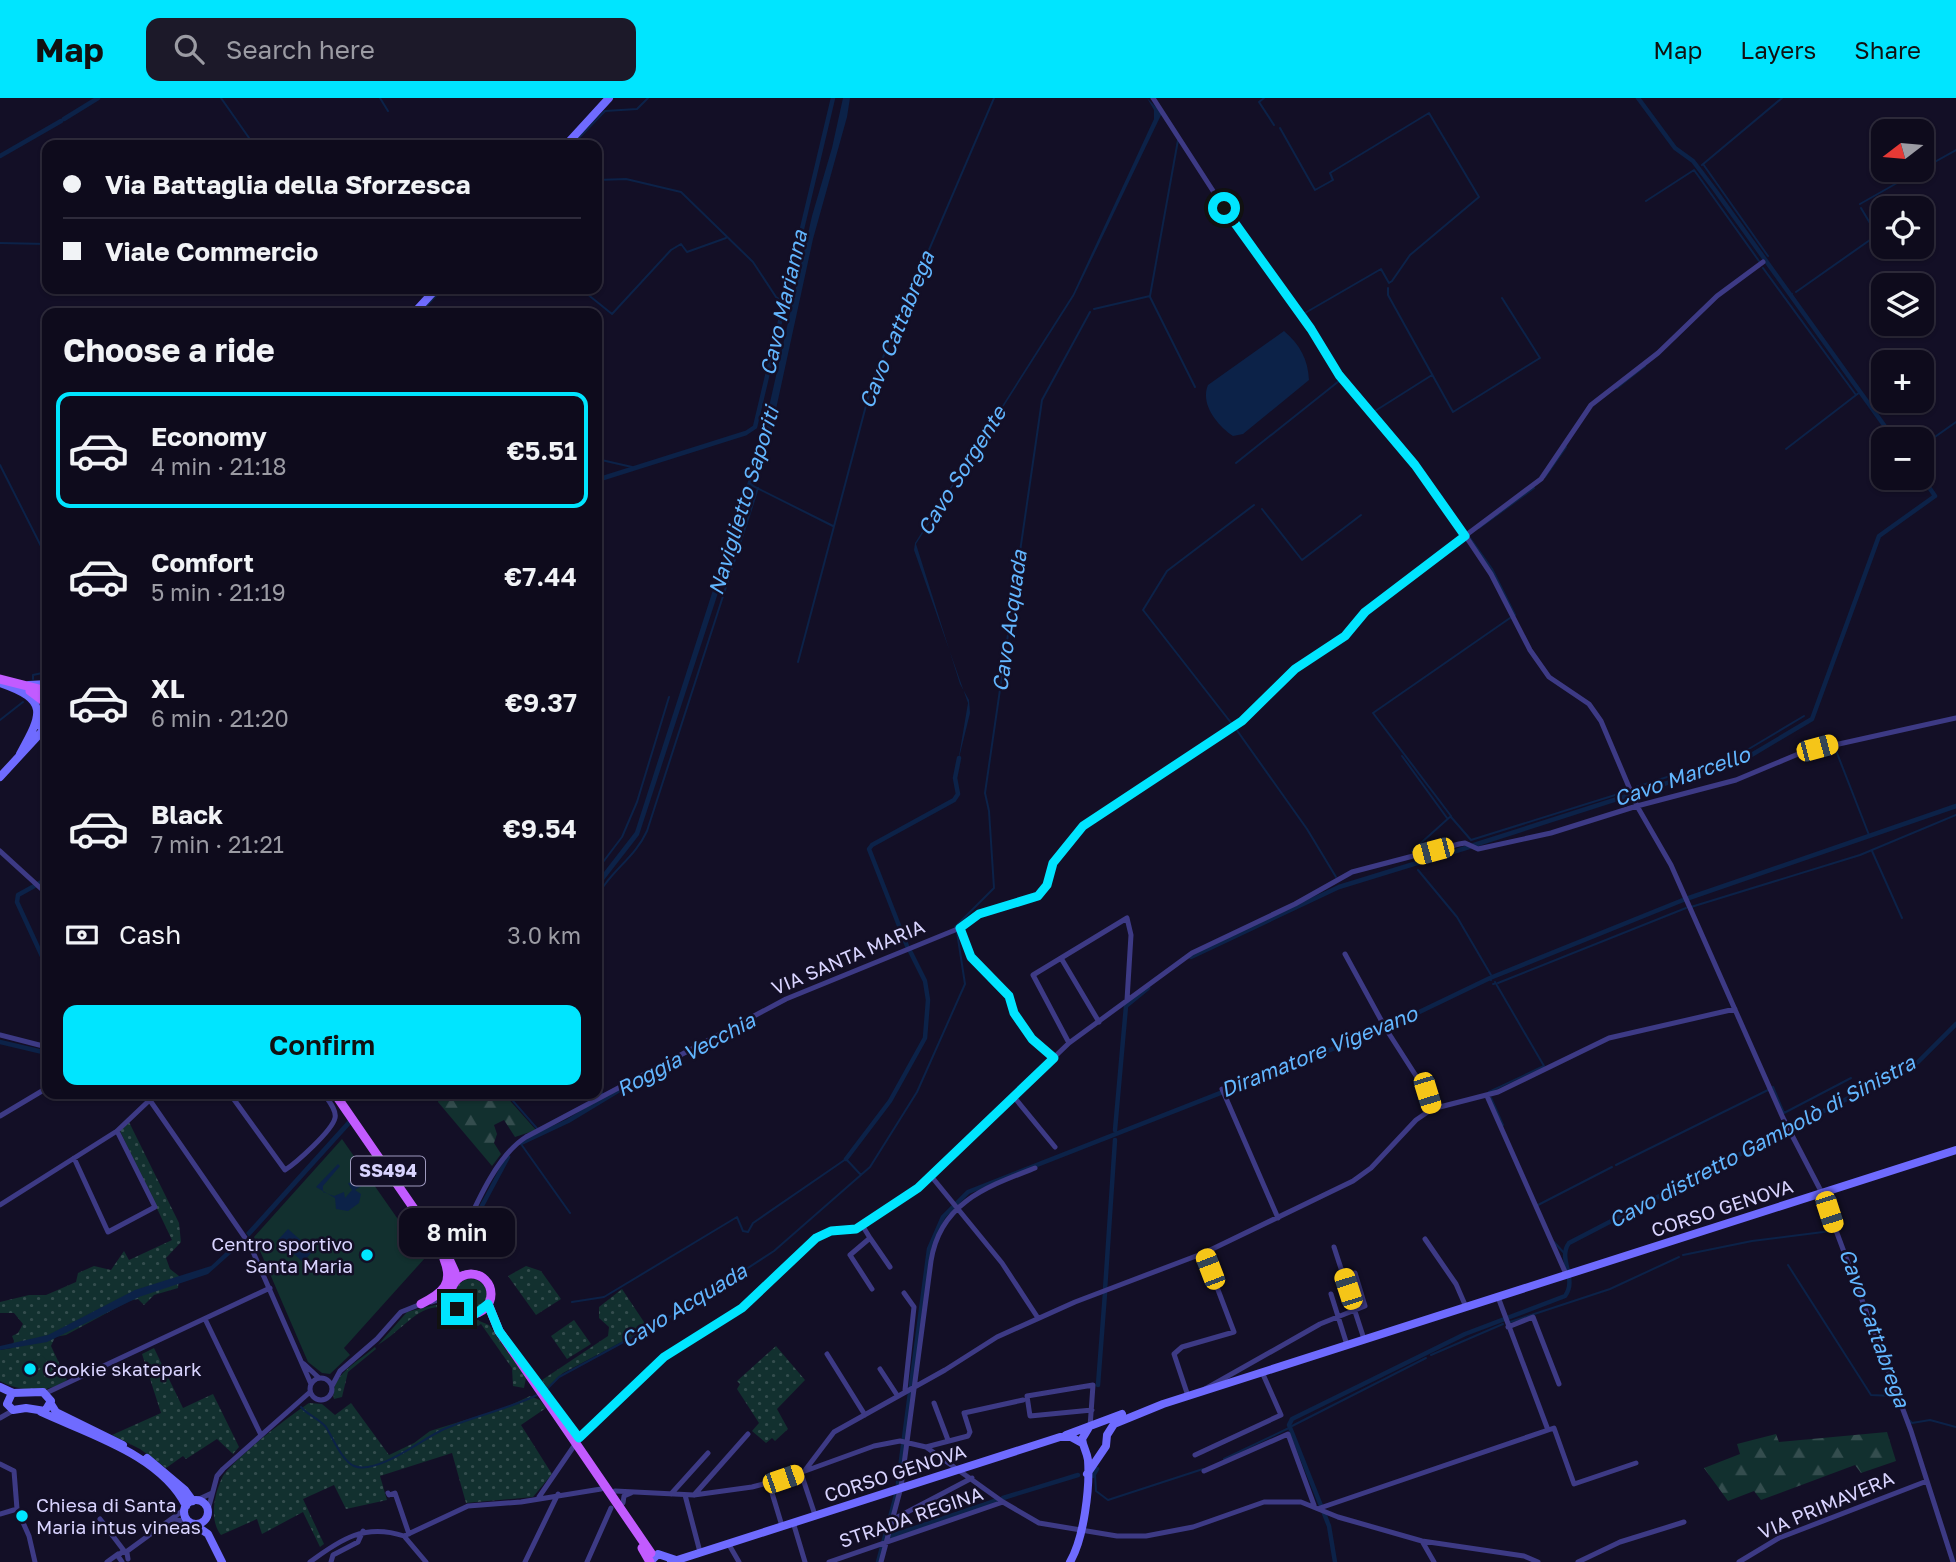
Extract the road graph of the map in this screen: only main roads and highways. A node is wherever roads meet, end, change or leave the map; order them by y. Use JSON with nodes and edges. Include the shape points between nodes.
{"nodes":[{"id":1,"x":609,"y":98,"type":"edge"},
{"id":2,"x":571,"y":140,"type":"edge"},
{"id":3,"x":431,"y":294,"type":"edge"},
{"id":4,"x":419,"y":308,"type":"edge"},
{"id":5,"x":0,"y":679,"type":"edge"},
{"id":6,"x":16,"y":684,"type":"junction"},
{"id":7,"x":42,"y":684,"type":"edge"},
{"id":8,"x":42,"y":690,"type":"edge"},
{"id":9,"x":42,"y":698,"type":"edge"},
{"id":10,"x":42,"y":720,"type":"edge"},
{"id":11,"x":42,"y":731,"type":"edge"},
{"id":12,"x":42,"y":737,"type":"edge"},
{"id":13,"x":32,"y":741,"type":"junction"},
{"id":14,"x":20,"y":754,"type":"junction"},
{"id":15,"x":0,"y":777,"type":"edge"},
{"id":16,"x":338,"y":1099,"type":"edge"},
{"id":17,"x":1956,"y":1150,"type":"edge"},
{"id":18,"x":422,"y":1220,"type":"junction"},
{"id":19,"x":450,"y":1261,"type":"junction"},
{"id":20,"x":471,"y":1275,"type":"junction"},
{"id":21,"x":453,"y":1287,"type":"junction"},
{"id":22,"x":424,"y":1304,"type":"road end"},
{"id":23,"x":488,"y":1304,"type":"junction"},
{"id":24,"x":475,"y":1314,"type":"junction"},
{"id":25,"x":499,"y":1331,"type":"junction"},
{"id":26,"x":0,"y":1387,"type":"edge"},
{"id":27,"x":49,"y":1399,"type":"junction"},
{"id":28,"x":9,"y":1400,"type":"edge"},
{"id":29,"x":1163,"y":1404,"type":"junction"},
{"id":30,"x":41,"y":1412,"type":"junction"},
{"id":31,"x":1090,"y":1428,"type":"junction"},
{"id":32,"x":1107,"y":1435,"type":"junction"},
{"id":33,"x":1060,"y":1437,"type":"junction"},
{"id":34,"x":577,"y":1441,"type":"junction"},
{"id":35,"x":1084,"y":1446,"type":"junction"},
{"id":36,"x":1101,"y":1451,"type":"junction"},
{"id":37,"x":1087,"y":1474,"type":"junction"},
{"id":38,"x":190,"y":1504,"type":"junction"},
{"id":39,"x":207,"y":1513,"type":"junction"},
{"id":40,"x":190,"y":1522,"type":"junction"},
{"id":41,"x":662,"y":1559,"type":"edge"},
{"id":42,"x":222,"y":1562,"type":"edge"},
{"id":43,"x":227,"y":1562,"type":"edge"},
{"id":44,"x":1070,"y":1562,"type":"edge"}],
"edges":[{"from":1,"to":2,"type":"main road"},
{"from":3,"to":4,"type":"main road"},
{"from":5,"to":6,"type":"main road"},
{"from":5,"to":7,"type":"main road"},
{"from":5,"to":14,"type":"main road","via":[[37,704],[36,725]]},
{"from":6,"to":8,"type":"main road"},
{"from":6,"to":9,"type":"main road"},
{"from":10,"to":13,"type":"main road"},
{"from":11,"to":13,"type":"main road"},
{"from":12,"to":14,"type":"main road"},
{"from":13,"to":14,"type":"main road"},
{"from":14,"to":15,"type":"main road"},
{"from":16,"to":18,"type":"main road","number":"SS494"},
{"from":17,"to":29,"type":"main road","name":"CORSO GENOVA"},
{"from":18,"to":19,"type":"main road","number":"SS494"},
{"from":18,"to":22,"type":"main road","via":[[445,1261],[449,1280],[439,1295]]},
{"from":19,"to":20,"type":"main road","number":"SS494"},
{"from":19,"to":21,"type":"main road","number":"SS494","via":[[455,1272]]},
{"from":20,"to":21,"type":"main road","via":[[461,1277]]},
{"from":20,"to":23,"type":"main road","number":"SS494","via":[[489,1286]]},
{"from":21,"to":24,"type":"main road","number":"SS494","via":[[457,1309]]},
{"from":23,"to":24,"type":"main road"},
{"from":23,"to":25,"type":"main road","number":"SS494"},
{"from":24,"to":25,"type":"main road","number":"SS494"},
{"from":25,"to":34,"type":"main road","number":"SS494"},
{"from":26,"to":28,"type":"main road"},
{"from":27,"to":28,"type":"main road"},
{"from":27,"to":30,"type":"main road","via":[[48,1410]]},
{"from":27,"to":38,"type":"main road","via":[[56,1412],[149,1460],[185,1490]]},
{"from":28,"to":30,"type":"main road"},
{"from":29,"to":31,"type":"main road","name":"CORSO GENOVA"},
{"from":29,"to":32,"type":"main road","name":"CORSO GENOVA","via":[[1120,1420]]},
{"from":30,"to":38,"type":"main road","via":[[131,1454]]},
{"from":31,"to":32,"type":"main road","via":[[1100,1428]]},
{"from":31,"to":33,"type":"main road","name":"CORSO GENOVA"},
{"from":31,"to":35,"type":"main road","via":[[1083,1435]]},
{"from":32,"to":36,"type":"main road"},
{"from":33,"to":35,"type":"main road","via":[[1071,1437]]},
{"from":33,"to":41,"type":"main road","name":"CORSO GENOVA","via":[[700,1552]]},
{"from":34,"to":41,"type":"main road","number":"SS494"},
{"from":34,"to":41,"type":"main road"},
{"from":34,"to":41,"type":"main road","via":[[586,1467],[601,1489]]},
{"from":35,"to":36,"type":"main road"},
{"from":35,"to":37,"type":"main road"},
{"from":36,"to":37,"type":"main road"},
{"from":37,"to":44,"type":"main road","via":[[1082,1529]]},
{"from":38,"to":39,"type":"main road"},
{"from":38,"to":40,"type":"main road"},
{"from":39,"to":40,"type":"main road","via":[[204,1522]]},
{"from":39,"to":43,"type":"main road"},
{"from":40,"to":42,"type":"main road","via":[[206,1531]]}]}
